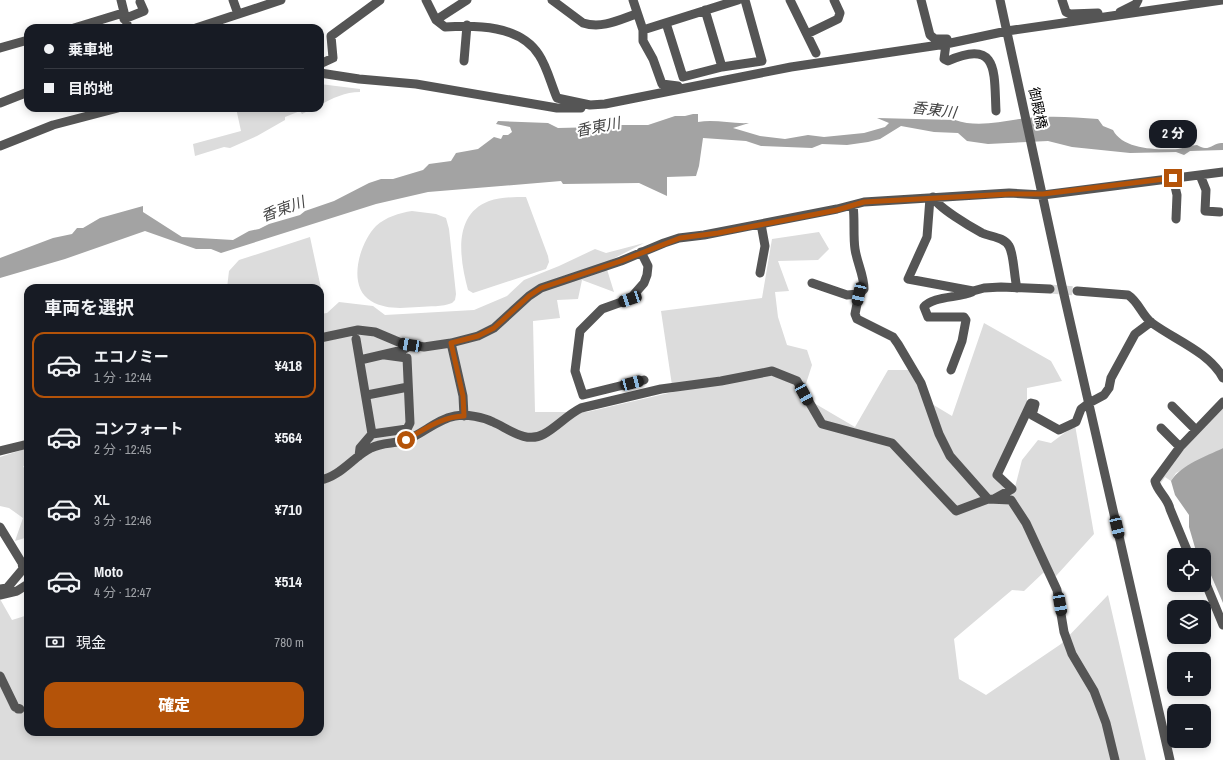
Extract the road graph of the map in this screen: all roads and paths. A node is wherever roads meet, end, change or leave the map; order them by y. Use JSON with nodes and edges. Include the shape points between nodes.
{"nodes":[{"id":1,"x":121,"y":0,"type":"edge"},
{"id":2,"x":233,"y":0,"type":"edge"},
{"id":3,"x":380,"y":0,"type":"edge"},
{"id":4,"x":426,"y":0,"type":"edge"},
{"id":5,"x":467,"y":0,"type":"edge"},
{"id":6,"x":552,"y":0,"type":"edge"},
{"id":7,"x":633,"y":0,"type":"edge"},
{"id":8,"x":738,"y":0,"type":"edge"},
{"id":9,"x":745,"y":0,"type":"edge"},
{"id":10,"x":790,"y":0,"type":"edge"},
{"id":11,"x":834,"y":0,"type":"edge"},
{"id":12,"x":921,"y":0,"type":"edge"},
{"id":13,"x":1000,"y":0,"type":"edge"},
{"id":14,"x":1062,"y":0,"type":"edge"},
{"id":15,"x":1138,"y":0,"type":"edge"},
{"id":16,"x":1222,"y":0,"type":"edge"},
{"id":17,"x":276,"y":1,"type":"edge"},
{"id":18,"x":140,"y":2,"type":"dead end"},
{"id":19,"x":705,"y":10,"type":"junction"},
{"id":20,"x":238,"y":14,"type":"junction"},
{"id":21,"x":636,"y":14,"type":"junction"},
{"id":22,"x":123,"y":16,"type":"junction"},
{"id":23,"x":1115,"y":16,"type":"junction"},
{"id":24,"x":436,"y":20,"type":"junction"},
{"id":25,"x":666,"y":23,"type":"junction"},
{"id":26,"x":90,"y":24,"type":"edge"},
{"id":27,"x":126,"y":24,"type":"edge"},
{"id":28,"x":208,"y":24,"type":"edge"},
{"id":29,"x":467,"y":25,"type":"junction"},
{"id":30,"x":643,"y":30,"type":"junction"},
{"id":31,"x":1008,"y":33,"type":"junction"},
{"id":32,"x":807,"y":34,"type":"junction"},
{"id":33,"x":24,"y":41,"type":"edge"},
{"id":34,"x":950,"y":43,"type":"junction"},
{"id":35,"x":0,"y":48,"type":"edge"},
{"id":36,"x":816,"y":53,"type":"dead end"},
{"id":37,"x":464,"y":61,"type":"dead end"},
{"id":38,"x":324,"y":62,"type":"edge"},
{"id":39,"x":722,"y":67,"type":"junction"},
{"id":40,"x":324,"y":74,"type":"edge"},
{"id":41,"x":681,"y":88,"type":"junction"},
{"id":42,"x":24,"y":94,"type":"edge"},
{"id":43,"x":0,"y":104,"type":"edge"},
{"id":44,"x":590,"y":105,"type":"junction"},
{"id":45,"x":996,"y":111,"type":"dead end"},
{"id":46,"x":103,"y":112,"type":"edge"},
{"id":47,"x":0,"y":146,"type":"edge"},
{"id":48,"x":1223,"y":172,"type":"edge"},
{"id":49,"x":1200,"y":175,"type":"junction"},
{"id":50,"x":1173,"y":178,"type":"junction"},
{"id":51,"x":1042,"y":192,"type":"junction"},
{"id":52,"x":932,"y":197,"type":"junction"},
{"id":53,"x":853,"y":205,"type":"junction"},
{"id":54,"x":1220,"y":212,"type":"dead end"},
{"id":55,"x":1176,"y":219,"type":"dead end"},
{"id":56,"x":761,"y":224,"type":"junction"},
{"id":57,"x":641,"y":252,"type":"junction"},
{"id":58,"x":760,"y":273,"type":"dead end"},
{"id":59,"x":812,"y":284,"type":"dead end"},
{"id":60,"x":1017,"y":288,"type":"junction"},
{"id":61,"x":1050,"y":290,"type":"tunnel mouth"},
{"id":62,"x":973,"y":291,"type":"junction"},
{"id":63,"x":1077,"y":291,"type":"tunnel mouth"},
{"id":64,"x":859,"y":294,"type":"junction"},
{"id":65,"x":1151,"y":322,"type":"junction"},
{"id":66,"x":324,"y":337,"type":"edge"},
{"id":67,"x":356,"y":339,"type":"dead end"},
{"id":68,"x":451,"y":343,"type":"junction"},
{"id":69,"x":410,"y":345,"type":"junction"},
{"id":70,"x":385,"y":355,"type":"junction"},
{"id":71,"x":360,"y":360,"type":"junction"},
{"id":72,"x":950,"y":370,"type":"dead end"},
{"id":73,"x":1223,"y":378,"type":"edge"},
{"id":74,"x":644,"y":380,"type":"dead end"},
{"id":75,"x":408,"y":387,"type":"junction"},
{"id":76,"x":367,"y":395,"type":"junction"},
{"id":77,"x":1089,"y":402,"type":"junction"},
{"id":78,"x":1223,"y":402,"type":"edge"},
{"id":79,"x":1172,"y":406,"type":"dead end"},
{"id":80,"x":464,"y":416,"type":"junction"},
{"id":81,"x":1161,"y":428,"type":"dead end"},
{"id":82,"x":1196,"y":430,"type":"junction"},
{"id":83,"x":372,"y":434,"type":"junction"},
{"id":84,"x":24,"y":445,"type":"edge"},
{"id":85,"x":1180,"y":448,"type":"junction"},
{"id":86,"x":0,"y":451,"type":"edge"},
{"id":87,"x":359,"y":456,"type":"junction"},
{"id":88,"x":324,"y":478,"type":"edge"},
{"id":89,"x":990,"y":499,"type":"junction"},
{"id":90,"x":0,"y":527,"type":"edge"},
{"id":91,"x":1186,"y":548,"type":"edge"},
{"id":92,"x":24,"y":587,"type":"edge"},
{"id":93,"x":1209,"y":592,"type":"edge"},
{"id":94,"x":0,"y":595,"type":"edge"},
{"id":95,"x":1223,"y":625,"type":"edge"},
{"id":96,"x":0,"y":676,"type":"edge"},
{"id":97,"x":18,"y":709,"type":"dead end"},
{"id":98,"x":1115,"y":760,"type":"edge"},
{"id":99,"x":1170,"y":760,"type":"edge"}],
"edges":[{"from":1,"to":22,"type":"street"},
{"from":2,"to":20,"type":"street"},
{"from":3,"to":38,"type":"street","via":[[331,36],[333,58]]},
{"from":4,"to":24,"type":"street"},
{"from":5,"to":24,"type":"street"},
{"from":6,"to":21,"type":"street","via":[[589,25],[606,24]]},
{"from":7,"to":21,"type":"street"},
{"from":8,"to":19,"type":"street"},
{"from":9,"to":39,"type":"street","via":[[762,61]]},
{"from":10,"to":32,"type":"street"},
{"from":11,"to":32,"type":"street","via":[[840,13],[838,19]]},
{"from":12,"to":34,"type":"street","via":[[932,38],[950,39]]},
{"from":13,"to":31,"type":"street","name":"御殿橋"},
{"from":14,"to":23,"type":"street","via":[[1066,12],[1070,14],[1107,13]]},
{"from":15,"to":23,"type":"street","via":[[1136,4]]},
{"from":16,"to":23,"type":"street"},
{"from":17,"to":20,"type":"street"},
{"from":18,"to":22,"type":"street","via":[[144,11]]},
{"from":19,"to":25,"type":"street"},
{"from":19,"to":39,"type":"street"},
{"from":20,"to":28,"type":"street"},
{"from":21,"to":30,"type":"street"},
{"from":22,"to":26,"type":"street"},
{"from":22,"to":27,"type":"street"},
{"from":23,"to":31,"type":"street"},
{"from":24,"to":29,"type":"street","via":[[445,27]]},
{"from":25,"to":30,"type":"street"},
{"from":25,"to":39,"type":"street","via":[[683,77]]},
{"from":29,"to":37,"type":"street"},
{"from":29,"to":44,"type":"street","via":[[510,33],[526,42],[539,54],[557,98]]},
{"from":30,"to":41,"type":"street","via":[[644,41],[662,84]]},
{"from":31,"to":34,"type":"street"},
{"from":31,"to":51,"type":"street","name":"御殿橋"},
{"from":32,"to":36,"type":"street"},
{"from":33,"to":35,"type":"street"},
{"from":34,"to":41,"type":"street","via":[[790,67]]},
{"from":34,"to":45,"type":"street","via":[[944,60],[975,53],[983,54],[989,60],[994,70]]},
{"from":40,"to":44,"type":"street","via":[[416,84],[558,108],[583,108]]},
{"from":41,"to":44,"type":"street"},
{"from":42,"to":43,"type":"street"},
{"from":46,"to":47,"type":"street","via":[[53,125]]},
{"from":48,"to":49,"type":"street"},
{"from":49,"to":50,"type":"street"},
{"from":49,"to":54,"type":"street","via":[[1206,190],[1206,211]]},
{"from":50,"to":51,"type":"street"},
{"from":50,"to":55,"type":"street","via":[[1177,195]]},
{"from":51,"to":52,"type":"street"},
{"from":51,"to":77,"type":"street","name":"御殿橋"},
{"from":52,"to":53,"type":"street","via":[[879,200]]},
{"from":52,"to":60,"type":"street","via":[[944,210],[1008,245],[1012,251]]},
{"from":52,"to":62,"type":"street","via":[[927,237],[908,279]]},
{"from":53,"to":56,"type":"street"},
{"from":53,"to":64,"type":"street","via":[[855,249],[864,278],[864,289]]},
{"from":56,"to":57,"type":"street","via":[[680,238]]},
{"from":56,"to":58,"type":"street","via":[[765,246]]},
{"from":57,"to":68,"type":"street","via":[[541,288],[494,328],[478,336]]},
{"from":57,"to":74,"type":"street","via":[[648,266],[644,283],[630,299],[602,309],[580,331],[575,371],[583,395]]},
{"from":59,"to":64,"type":"street","via":[[847,295]]},
{"from":60,"to":61,"type":"street"},
{"from":60,"to":62,"type":"street","via":[[984,288]]},
{"from":62,"to":72,"type":"street","via":[[942,298],[924,307],[928,317],[964,317],[966,320],[962,341]]},
{"from":63,"to":65,"type":"street","via":[[1128,295],[1135,300]]},
{"from":64,"to":89,"type":"street","via":[[855,314],[857,319],[893,337],[921,384],[950,456]]},
{"from":65,"to":73,"type":"street","via":[[1215,365]]},
{"from":65,"to":77,"type":"street","via":[[1135,334],[1104,394]]},
{"from":66,"to":69,"type":"street","via":[[358,330],[375,332]]},
{"from":67,"to":71,"type":"street"},
{"from":68,"to":69,"type":"street","via":[[424,347]]},
{"from":68,"to":80,"type":"street","via":[[463,396]]},
{"from":69,"to":70,"type":"street","via":[[403,350]]},
{"from":70,"to":71,"type":"street"},
{"from":70,"to":75,"type":"street","via":[[407,358]]},
{"from":71,"to":76,"type":"street"},
{"from":75,"to":76,"type":"street"},
{"from":75,"to":83,"type":"street","via":[[410,423],[407,429]]},
{"from":76,"to":83,"type":"street"},
{"from":77,"to":89,"type":"street","via":[[1081,409],[1076,422],[1059,430],[1032,415],[1035,404],[1031,403],[997,475],[1012,489]]},
{"from":77,"to":99,"type":"street","name":"御殿橋"},
{"from":78,"to":82,"type":"street"},
{"from":79,"to":82,"type":"street"},
{"from":80,"to":87,"type":"street","via":[[455,416],[438,422],[406,440],[381,443]]},
{"from":80,"to":89,"type":"street","via":[[493,421],[515,434],[528,438],[543,435],[581,408],[661,389],[721,382],[772,371],[797,381],[822,424],[892,443],[956,511]]},
{"from":81,"to":85,"type":"street"},
{"from":82,"to":85,"type":"street"},
{"from":83,"to":87,"type":"street","via":[[360,448]]},
{"from":84,"to":86,"type":"street"},
{"from":85,"to":91,"type":"street","via":[[1155,481],[1168,501]]},
{"from":87,"to":88,"type":"street"},
{"from":89,"to":98,"type":"street","via":[[1011,500],[1042,556],[1057,590],[1072,654],[1094,691],[1106,723]]},
{"from":90,"to":94,"type":"street","via":[[22,563],[23,569],[7,588],[0,589]]},
{"from":92,"to":94,"type":"street"},
{"from":93,"to":95,"type":"street"},
{"from":96,"to":97,"type":"street"}]}
